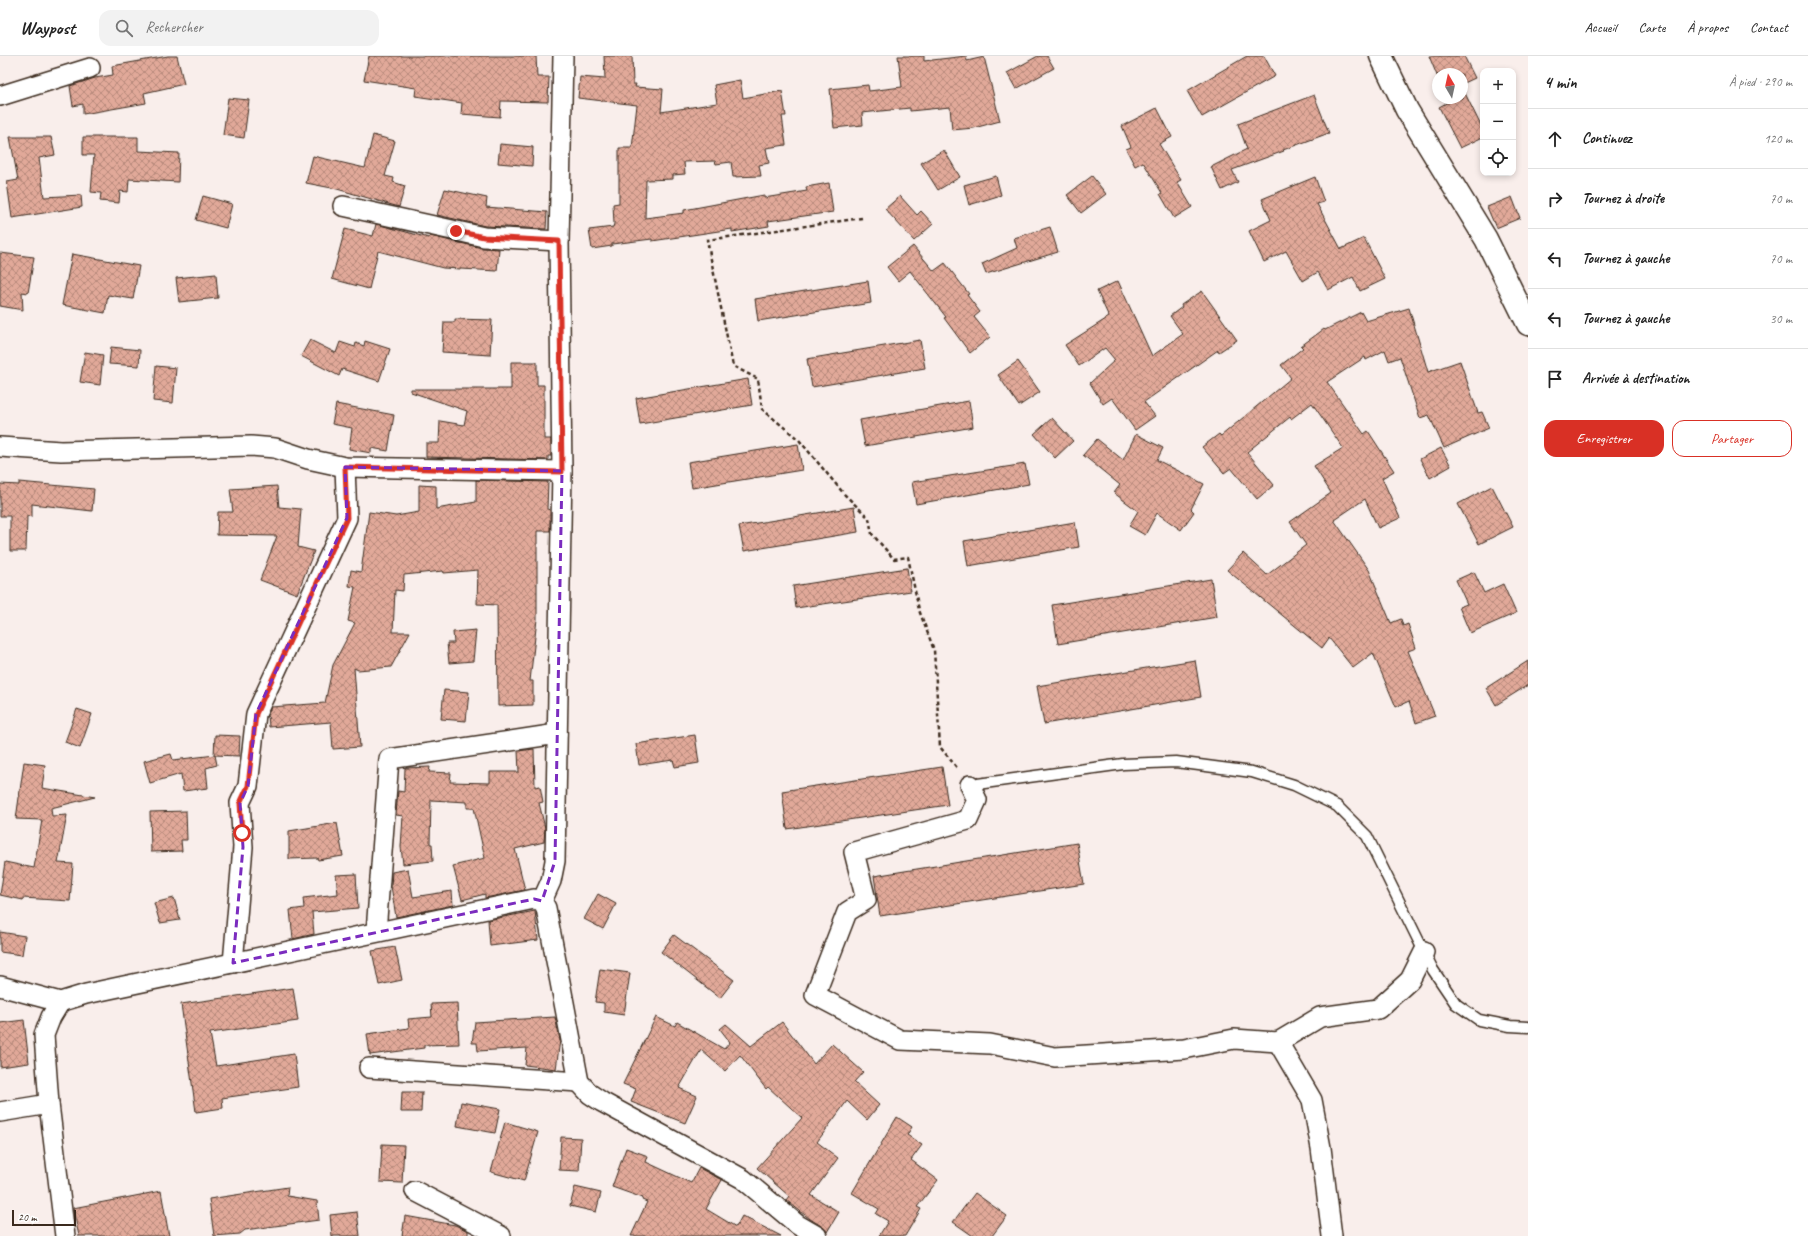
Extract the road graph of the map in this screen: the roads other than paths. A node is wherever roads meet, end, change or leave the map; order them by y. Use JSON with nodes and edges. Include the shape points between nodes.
{"nodes":[{"id":1,"x":563,"y":56,"type":"edge"},
{"id":2,"x":1381,"y":56,"type":"edge"},
{"id":3,"x":90,"y":68,"type":"dead end"},
{"id":4,"x":0,"y":96,"type":"edge"},
{"id":5,"x":343,"y":206,"type":"dead end"},
{"id":6,"x":559,"y":241,"type":"junction"},
{"id":7,"x":1528,"y":324,"type":"edge"},
{"id":8,"x":0,"y":447,"type":"edge"},
{"id":9,"x":345,"y":467,"type":"junction"},
{"id":10,"x":562,"y":472,"type":"junction"},
{"id":11,"x":558,"y":734,"type":"junction"},
{"id":12,"x":970,"y":785,"type":"joint"},
{"id":13,"x":542,"y":901,"type":"junction"},
{"id":14,"x":376,"y":932,"type":"junction"},
{"id":15,"x":1424,"y":952,"type":"junction"},
{"id":16,"x":233,"y":963,"type":"junction"},
{"id":17,"x":0,"y":986,"type":"edge"},
{"id":18,"x":60,"y":1002,"type":"junction"},
{"id":19,"x":1528,"y":1027,"type":"edge"},
{"id":20,"x":1278,"y":1042,"type":"junction"},
{"id":21,"x":369,"y":1068,"type":"dead end"},
{"id":22,"x":579,"y":1082,"type":"junction"},
{"id":23,"x":49,"y":1104,"type":"junction"},
{"id":24,"x":0,"y":1112,"type":"edge"},
{"id":25,"x":414,"y":1191,"type":"dead end"},
{"id":26,"x":794,"y":1230,"type":"edge"},
{"id":27,"x":65,"y":1236,"type":"edge"},
{"id":28,"x":501,"y":1236,"type":"edge"},
{"id":29,"x":816,"y":1236,"type":"edge"},
{"id":30,"x":1332,"y":1236,"type":"edge"}],
"edges":[{"from":1,"to":6,"type":"street"},
{"from":2,"to":7,"type":"street","via":[[1407,110],[1486,239]]},
{"from":3,"to":4,"type":"street"},
{"from":5,"to":6,"type":"street","via":[[484,237]]},
{"from":6,"to":10,"type":"street"},
{"from":8,"to":9,"type":"street","via":[[62,451],[250,446],[275,448]]},
{"from":9,"to":10,"type":"street"},
{"from":9,"to":16,"type":"street","via":[[347,518],[256,714],[248,786],[240,803],[242,848]]},
{"from":10,"to":11,"type":"street"},
{"from":11,"to":13,"type":"street","via":[[555,861],[551,881]]},
{"from":11,"to":14,"type":"street","via":[[389,759]]},
{"from":12,"to":15,"type":"lane","via":[[1123,764],[1176,762],[1252,772],[1294,785],[1337,806],[1367,836]]},
{"from":12,"to":20,"type":"street","via":[[977,800],[968,820],[854,852],[866,900],[847,912],[815,995],[900,1040],[990,1044],[1055,1057],[1184,1049],[1234,1039]]},
{"from":13,"to":14,"type":"street","via":[[534,900]]},
{"from":13,"to":22,"type":"street","via":[[546,908]]},
{"from":14,"to":16,"type":"street"},
{"from":15,"to":19,"type":"lane","via":[[1456,1004],[1479,1020]]},
{"from":15,"to":20,"type":"street","via":[[1410,980],[1378,1009],[1320,1017]]},
{"from":16,"to":18,"type":"street","via":[[86,994]]},
{"from":17,"to":18,"type":"street"},
{"from":18,"to":23,"type":"street","via":[[44,1035]]},
{"from":20,"to":30,"type":"street","via":[[1312,1100]]},
{"from":21,"to":22,"type":"street"},
{"from":22,"to":26,"type":"street","via":[[602,1102],[743,1178]]},
{"from":23,"to":24,"type":"street"},
{"from":23,"to":27,"type":"street"},
{"from":25,"to":28,"type":"street"},
{"from":26,"to":29,"type":"street"}]}
